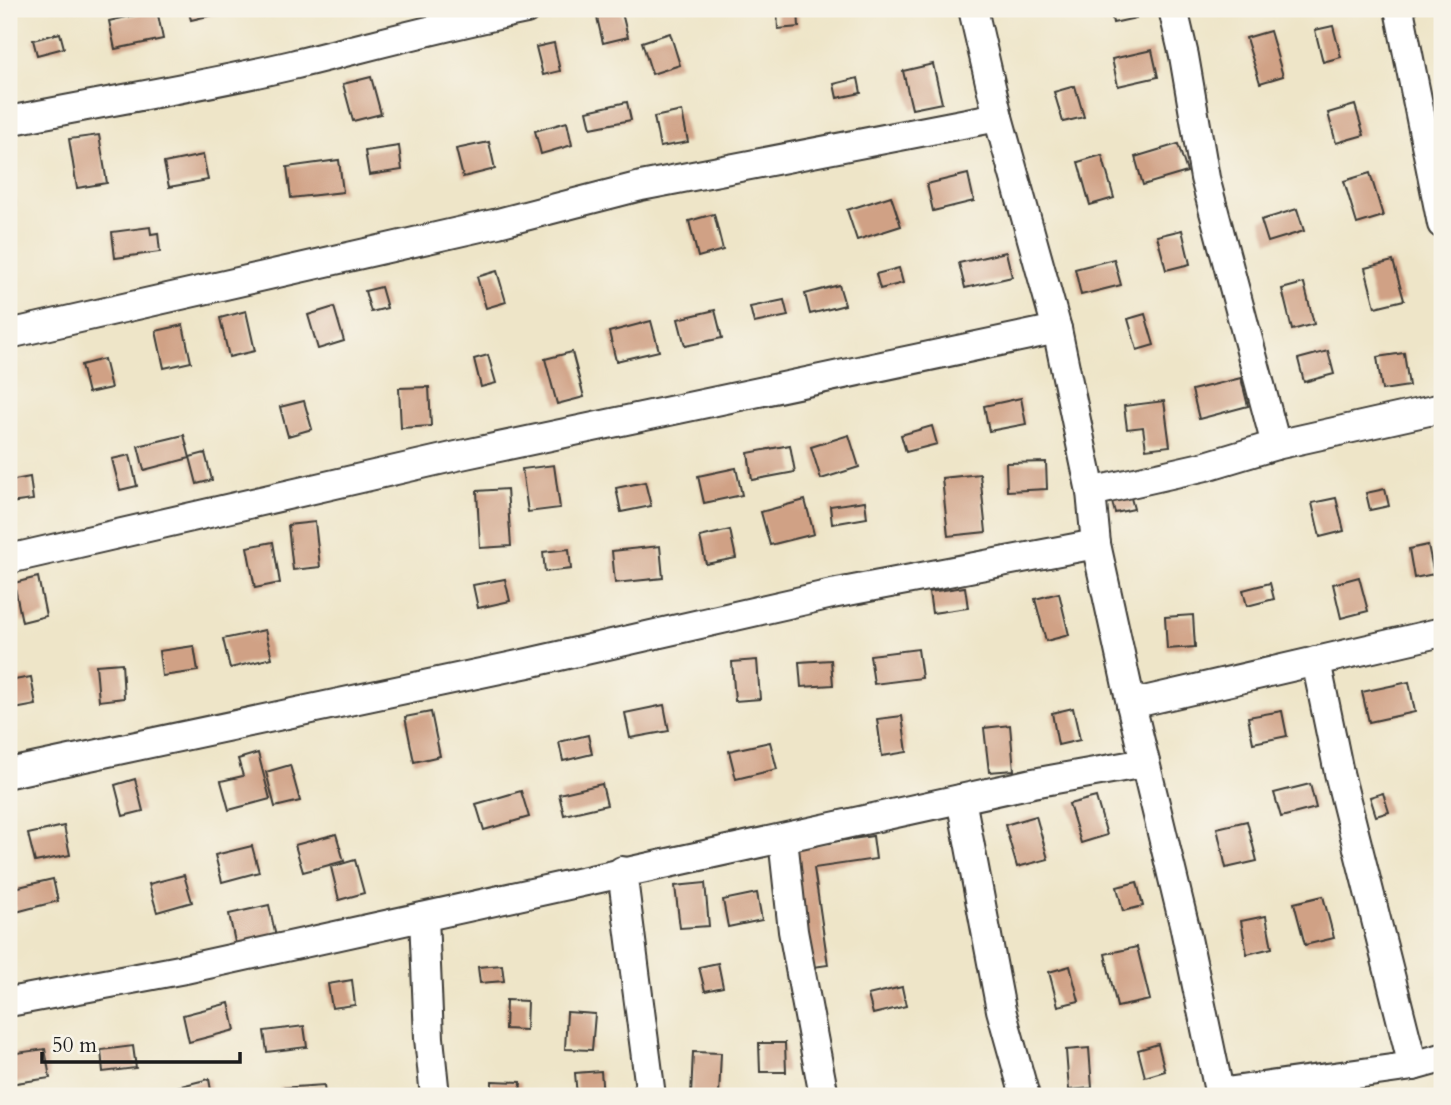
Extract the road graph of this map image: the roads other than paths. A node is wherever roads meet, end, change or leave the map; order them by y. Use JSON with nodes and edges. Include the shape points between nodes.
{"nodes":[{"id":1,"x":526,"y":9,"type":"edge"},
{"id":2,"x":973,"y":9,"type":"edge"},
{"id":3,"x":1173,"y":9,"type":"edge"},
{"id":4,"x":1399,"y":9,"type":"edge"},
{"id":5,"x":998,"y":117,"type":"junction"},
{"id":6,"x":9,"y":121,"type":"edge"},
{"id":7,"x":1442,"y":224,"type":"edge"},
{"id":8,"x":1057,"y":329,"type":"junction"},
{"id":9,"x":9,"y":334,"type":"edge"},
{"id":10,"x":1442,"y":408,"type":"edge"},
{"id":11,"x":1276,"y":445,"type":"junction"},
{"id":12,"x":1091,"y":492,"type":"junction"},
{"id":13,"x":1096,"y":544,"type":"junction"},
{"id":14,"x":9,"y":559,"type":"edge"},
{"id":15,"x":1442,"y":632,"type":"edge"},
{"id":16,"x":1316,"y":661,"type":"junction"},
{"id":17,"x":1131,"y":704,"type":"junction"},
{"id":18,"x":1145,"y":763,"type":"junction"},
{"id":19,"x":9,"y":773,"type":"edge"},
{"id":20,"x":961,"y":799,"type":"junction"},
{"id":21,"x":783,"y":839,"type":"junction"},
{"id":22,"x":622,"y":871,"type":"junction"},
{"id":23,"x":424,"y":917,"type":"junction"},
{"id":24,"x":9,"y":1002,"type":"edge"},
{"id":25,"x":1442,"y":1058,"type":"edge"},
{"id":26,"x":1413,"y":1066,"type":"junction"},
{"id":27,"x":1220,"y":1095,"type":"edge"},
{"id":28,"x":435,"y":1096,"type":"edge"},
{"id":29,"x":651,"y":1096,"type":"edge"},
{"id":30,"x":824,"y":1096,"type":"edge"},
{"id":31,"x":1024,"y":1096,"type":"edge"}],
"edges":[{"from":1,"to":6,"type":"street","via":[[292,65]]},
{"from":2,"to":5,"type":"street"},
{"from":3,"to":11,"type":"street","via":[[1205,178]]},
{"from":4,"to":7,"type":"street"},
{"from":5,"to":8,"type":"street"},
{"from":5,"to":9,"type":"street","via":[[641,186]]},
{"from":8,"to":12,"type":"street"},
{"from":8,"to":14,"type":"street","via":[[474,452]]},
{"from":10,"to":11,"type":"street"},
{"from":11,"to":12,"type":"street"},
{"from":12,"to":13,"type":"street"},
{"from":13,"to":17,"type":"street"},
{"from":13,"to":19,"type":"street","via":[[832,594]]},
{"from":15,"to":16,"type":"street"},
{"from":16,"to":17,"type":"street"},
{"from":16,"to":26,"type":"street","via":[[1339,773]]},
{"from":17,"to":18,"type":"street"},
{"from":18,"to":20,"type":"street"},
{"from":18,"to":27,"type":"street"},
{"from":20,"to":21,"type":"street"},
{"from":20,"to":31,"type":"street","via":[[1001,1010]]},
{"from":21,"to":22,"type":"street"},
{"from":21,"to":30,"type":"street","via":[[793,931]]},
{"from":22,"to":23,"type":"street"},
{"from":22,"to":29,"type":"street"},
{"from":23,"to":24,"type":"street"},
{"from":23,"to":28,"type":"street"},
{"from":25,"to":26,"type":"street"},
{"from":26,"to":27,"type":"street"}]}
